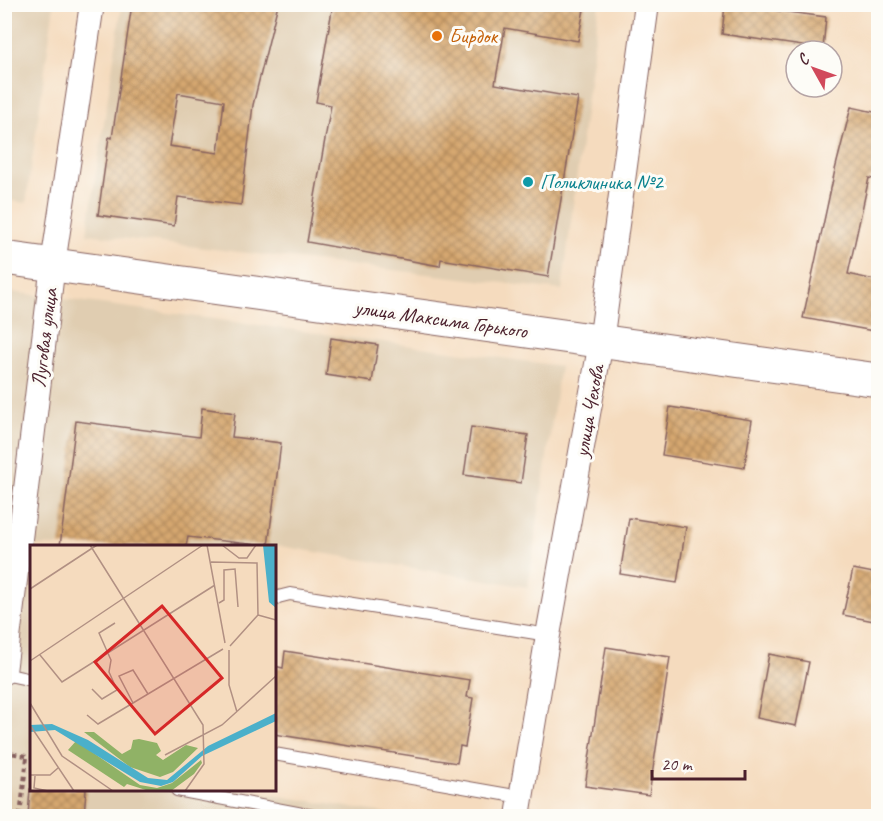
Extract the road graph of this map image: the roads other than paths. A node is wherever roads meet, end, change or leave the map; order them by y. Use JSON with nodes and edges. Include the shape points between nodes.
{"nodes":[{"id":1,"x":92,"y":4,"type":"edge"},
{"id":2,"x":646,"y":4,"type":"edge"},
{"id":3,"x":4,"y":258,"type":"edge"},
{"id":4,"x":53,"y":264,"type":"junction"},
{"id":5,"x":601,"y":342,"type":"junction"},
{"id":6,"x":879,"y":380,"type":"edge"},
{"id":7,"x":276,"y":598,"type":"edge"},
{"id":8,"x":548,"y":635,"type":"junction"},
{"id":9,"x":4,"y":673,"type":"edge"},
{"id":10,"x":30,"y":680,"type":"edge"},
{"id":11,"x":276,"y":754,"type":"edge"},
{"id":12,"x":187,"y":791,"type":"edge"},
{"id":13,"x":520,"y":807,"type":"edge"},
{"id":14,"x":313,"y":816,"type":"edge"}],
"edges":[{"from":1,"to":4,"type":"street","name":"Луговая улица"},
{"from":2,"to":5,"type":"street","name":"улица Чехова"},
{"from":3,"to":4,"type":"street","name":"улица Максима Горького"},
{"from":4,"to":5,"type":"street","name":"улица Максима Горького"},
{"from":4,"to":9,"type":"street","name":"Луговая улица"},
{"from":5,"to":6,"type":"street","name":"улица Максима Горького"},
{"from":5,"to":8,"type":"street","name":"улица Чехова"},
{"from":7,"to":8,"type":"lane","via":[[290,594]]},
{"from":8,"to":13,"type":"street","name":"улица Чехова"},
{"from":9,"to":10,"type":"lane"},
{"from":11,"to":13,"type":"lane"},
{"from":12,"to":14,"type":"lane"}]}
